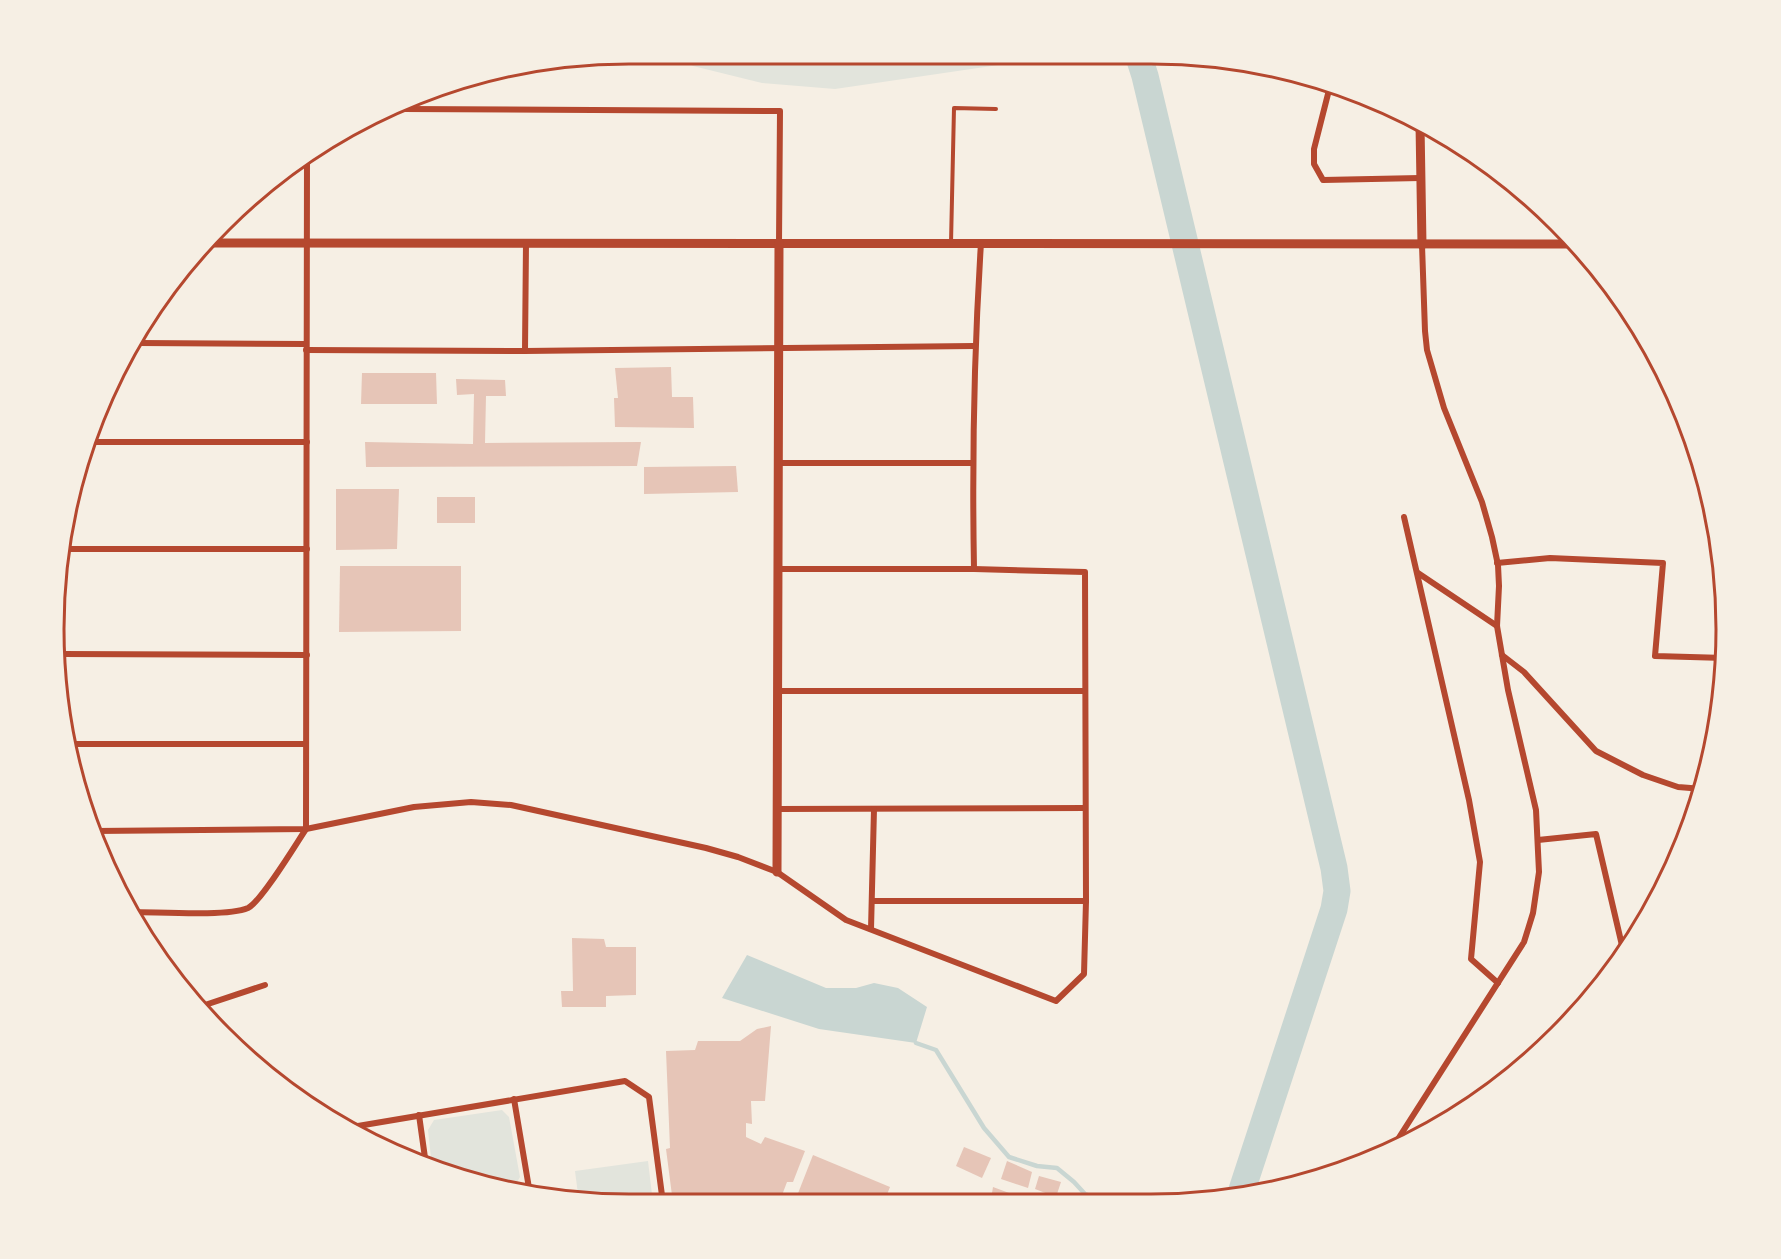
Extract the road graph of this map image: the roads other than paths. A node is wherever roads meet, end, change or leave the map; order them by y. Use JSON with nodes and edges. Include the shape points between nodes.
{"nodes":[{"id":1,"x":1328,"y":93,"type":"edge"},
{"id":2,"x":411,"y":109,"type":"edge"},
{"id":3,"x":996,"y":109,"type":"dead end"},
{"id":4,"x":1420,"y":133,"type":"edge"},
{"id":5,"x":307,"y":166,"type":"edge"},
{"id":6,"x":1420,"y":178,"type":"junction"},
{"id":7,"x":218,"y":243,"type":"edge"},
{"id":8,"x":306,"y":243,"type":"junction"},
{"id":9,"x":526,"y":243,"type":"junction"},
{"id":10,"x":780,"y":243,"type":"junction"},
{"id":11,"x":951,"y":243,"type":"junction"},
{"id":12,"x":981,"y":243,"type":"junction"},
{"id":13,"x":1564,"y":244,"type":"edge"},
{"id":14,"x":1422,"y":245,"type":"junction"},
{"id":15,"x":143,"y":343,"type":"edge"},
{"id":16,"x":974,"y":346,"type":"junction"},
{"id":17,"x":306,"y":347,"type":"junction"},
{"id":18,"x":780,"y":348,"type":"junction"},
{"id":19,"x":525,"y":351,"type":"junction"},
{"id":20,"x":96,"y":442,"type":"edge"},
{"id":21,"x":307,"y":442,"type":"junction"},
{"id":22,"x":778,"y":463,"type":"junction"},
{"id":23,"x":972,"y":463,"type":"junction"},
{"id":24,"x":1404,"y":517,"type":"dead end"},
{"id":25,"x":70,"y":549,"type":"edge"},
{"id":26,"x":307,"y":549,"type":"junction"},
{"id":27,"x":1497,"y":563,"type":"junction"},
{"id":28,"x":779,"y":569,"type":"junction"},
{"id":29,"x":974,"y":569,"type":"junction"},
{"id":30,"x":1417,"y":573,"type":"junction"},
{"id":31,"x":1497,"y":626,"type":"junction"},
{"id":32,"x":65,"y":654,"type":"edge"},
{"id":33,"x":307,"y":655,"type":"junction"},
{"id":34,"x":1502,"y":655,"type":"junction"},
{"id":35,"x":1715,"y":658,"type":"edge"},
{"id":36,"x":778,"y":691,"type":"junction"},
{"id":37,"x":1085,"y":691,"type":"junction"},
{"id":38,"x":76,"y":744,"type":"edge"},
{"id":39,"x":306,"y":744,"type":"junction"},
{"id":40,"x":1694,"y":788,"type":"edge"},
{"id":41,"x":1085,"y":808,"type":"junction"},
{"id":42,"x":778,"y":809,"type":"junction"},
{"id":43,"x":874,"y":809,"type":"junction"},
{"id":44,"x":306,"y":829,"type":"junction"},
{"id":45,"x":102,"y":831,"type":"edge"},
{"id":46,"x":1538,"y":840,"type":"junction"},
{"id":47,"x":777,"y":872,"type":"junction"},
{"id":48,"x":873,"y":901,"type":"junction"},
{"id":49,"x":1086,"y":901,"type":"junction"},
{"id":50,"x":140,"y":912,"type":"edge"},
{"id":51,"x":871,"y":929,"type":"junction"},
{"id":52,"x":1621,"y":943,"type":"edge"},
{"id":53,"x":1498,"y":983,"type":"junction"},
{"id":54,"x":265,"y":985,"type":"dead end"},
{"id":55,"x":207,"y":1004,"type":"edge"},
{"id":56,"x":514,"y":1099,"type":"junction"},
{"id":57,"x":418,"y":1115,"type":"junction"},
{"id":58,"x":360,"y":1126,"type":"edge"},
{"id":59,"x":1400,"y":1137,"type":"edge"},
{"id":60,"x":424,"y":1156,"type":"edge"},
{"id":61,"x":528,"y":1185,"type":"edge"},
{"id":62,"x":662,"y":1194,"type":"edge"}],
"edges":[{"from":1,"to":6,"type":"street","via":[[1314,149],[1314,164],[1323,180]]},
{"from":2,"to":10,"type":"street","via":[[780,111]]},
{"from":3,"to":11,"type":"lane","via":[[954,108]]},
{"from":4,"to":6,"type":"street"},
{"from":5,"to":8,"type":"street"},
{"from":6,"to":14,"type":"street"},
{"from":7,"to":8,"type":"street"},
{"from":8,"to":9,"type":"street"},
{"from":8,"to":17,"type":"street"},
{"from":9,"to":10,"type":"street"},
{"from":9,"to":19,"type":"street"},
{"from":10,"to":11,"type":"street"},
{"from":10,"to":18,"type":"street"},
{"from":11,"to":12,"type":"street"},
{"from":12,"to":14,"type":"street"},
{"from":12,"to":16,"type":"street"},
{"from":13,"to":14,"type":"street"},
{"from":14,"to":27,"type":"street","via":[[1427,350],[1444,408],[1482,502]]},
{"from":15,"to":17,"type":"street"},
{"from":16,"to":18,"type":"street"},
{"from":16,"to":23,"type":"street"},
{"from":17,"to":19,"type":"street"},
{"from":17,"to":21,"type":"street"},
{"from":18,"to":19,"type":"street"},
{"from":18,"to":22,"type":"street"},
{"from":20,"to":21,"type":"street"},
{"from":21,"to":26,"type":"street"},
{"from":22,"to":23,"type":"street"},
{"from":22,"to":28,"type":"street"},
{"from":23,"to":29,"type":"street"},
{"from":24,"to":30,"type":"street"},
{"from":25,"to":26,"type":"street"},
{"from":26,"to":33,"type":"street"},
{"from":27,"to":31,"type":"street"},
{"from":27,"to":35,"type":"street","via":[[1550,558],[1664,563],[1655,656]]},
{"from":28,"to":29,"type":"street"},
{"from":28,"to":36,"type":"street"},
{"from":29,"to":37,"type":"street","via":[[1085,572]]},
{"from":30,"to":31,"type":"street"},
{"from":30,"to":53,"type":"street","via":[[1480,862],[1471,959]]},
{"from":31,"to":34,"type":"street"},
{"from":32,"to":33,"type":"street"},
{"from":33,"to":39,"type":"street"},
{"from":34,"to":40,"type":"street","via":[[1524,672],[1596,751],[1643,775]]},
{"from":34,"to":46,"type":"street","via":[[1536,810]]},
{"from":36,"to":37,"type":"street"},
{"from":36,"to":42,"type":"street"},
{"from":37,"to":41,"type":"street"},
{"from":38,"to":39,"type":"street"},
{"from":39,"to":44,"type":"street"},
{"from":41,"to":43,"type":"street"},
{"from":41,"to":49,"type":"street"},
{"from":42,"to":43,"type":"street"},
{"from":42,"to":47,"type":"street"},
{"from":43,"to":48,"type":"street"},
{"from":44,"to":45,"type":"street"},
{"from":44,"to":47,"type":"street","via":[[414,807],[471,802],[511,806],[706,848]]},
{"from":44,"to":50,"type":"street","via":[[250,907],[223,912]]},
{"from":46,"to":52,"type":"street","via":[[1596,834]]},
{"from":46,"to":53,"type":"street","via":[[1539,872],[1533,913],[1524,942]]},
{"from":47,"to":51,"type":"street","via":[[846,920]]},
{"from":48,"to":49,"type":"street"},
{"from":48,"to":51,"type":"street"},
{"from":49,"to":51,"type":"street","via":[[1084,974],[1056,1001]]},
{"from":53,"to":59,"type":"street"},
{"from":54,"to":55,"type":"street"},
{"from":56,"to":57,"type":"street"},
{"from":56,"to":61,"type":"street"},
{"from":56,"to":62,"type":"street","via":[[626,1081],[649,1097]]},
{"from":57,"to":58,"type":"street"},
{"from":57,"to":60,"type":"street"}]}
